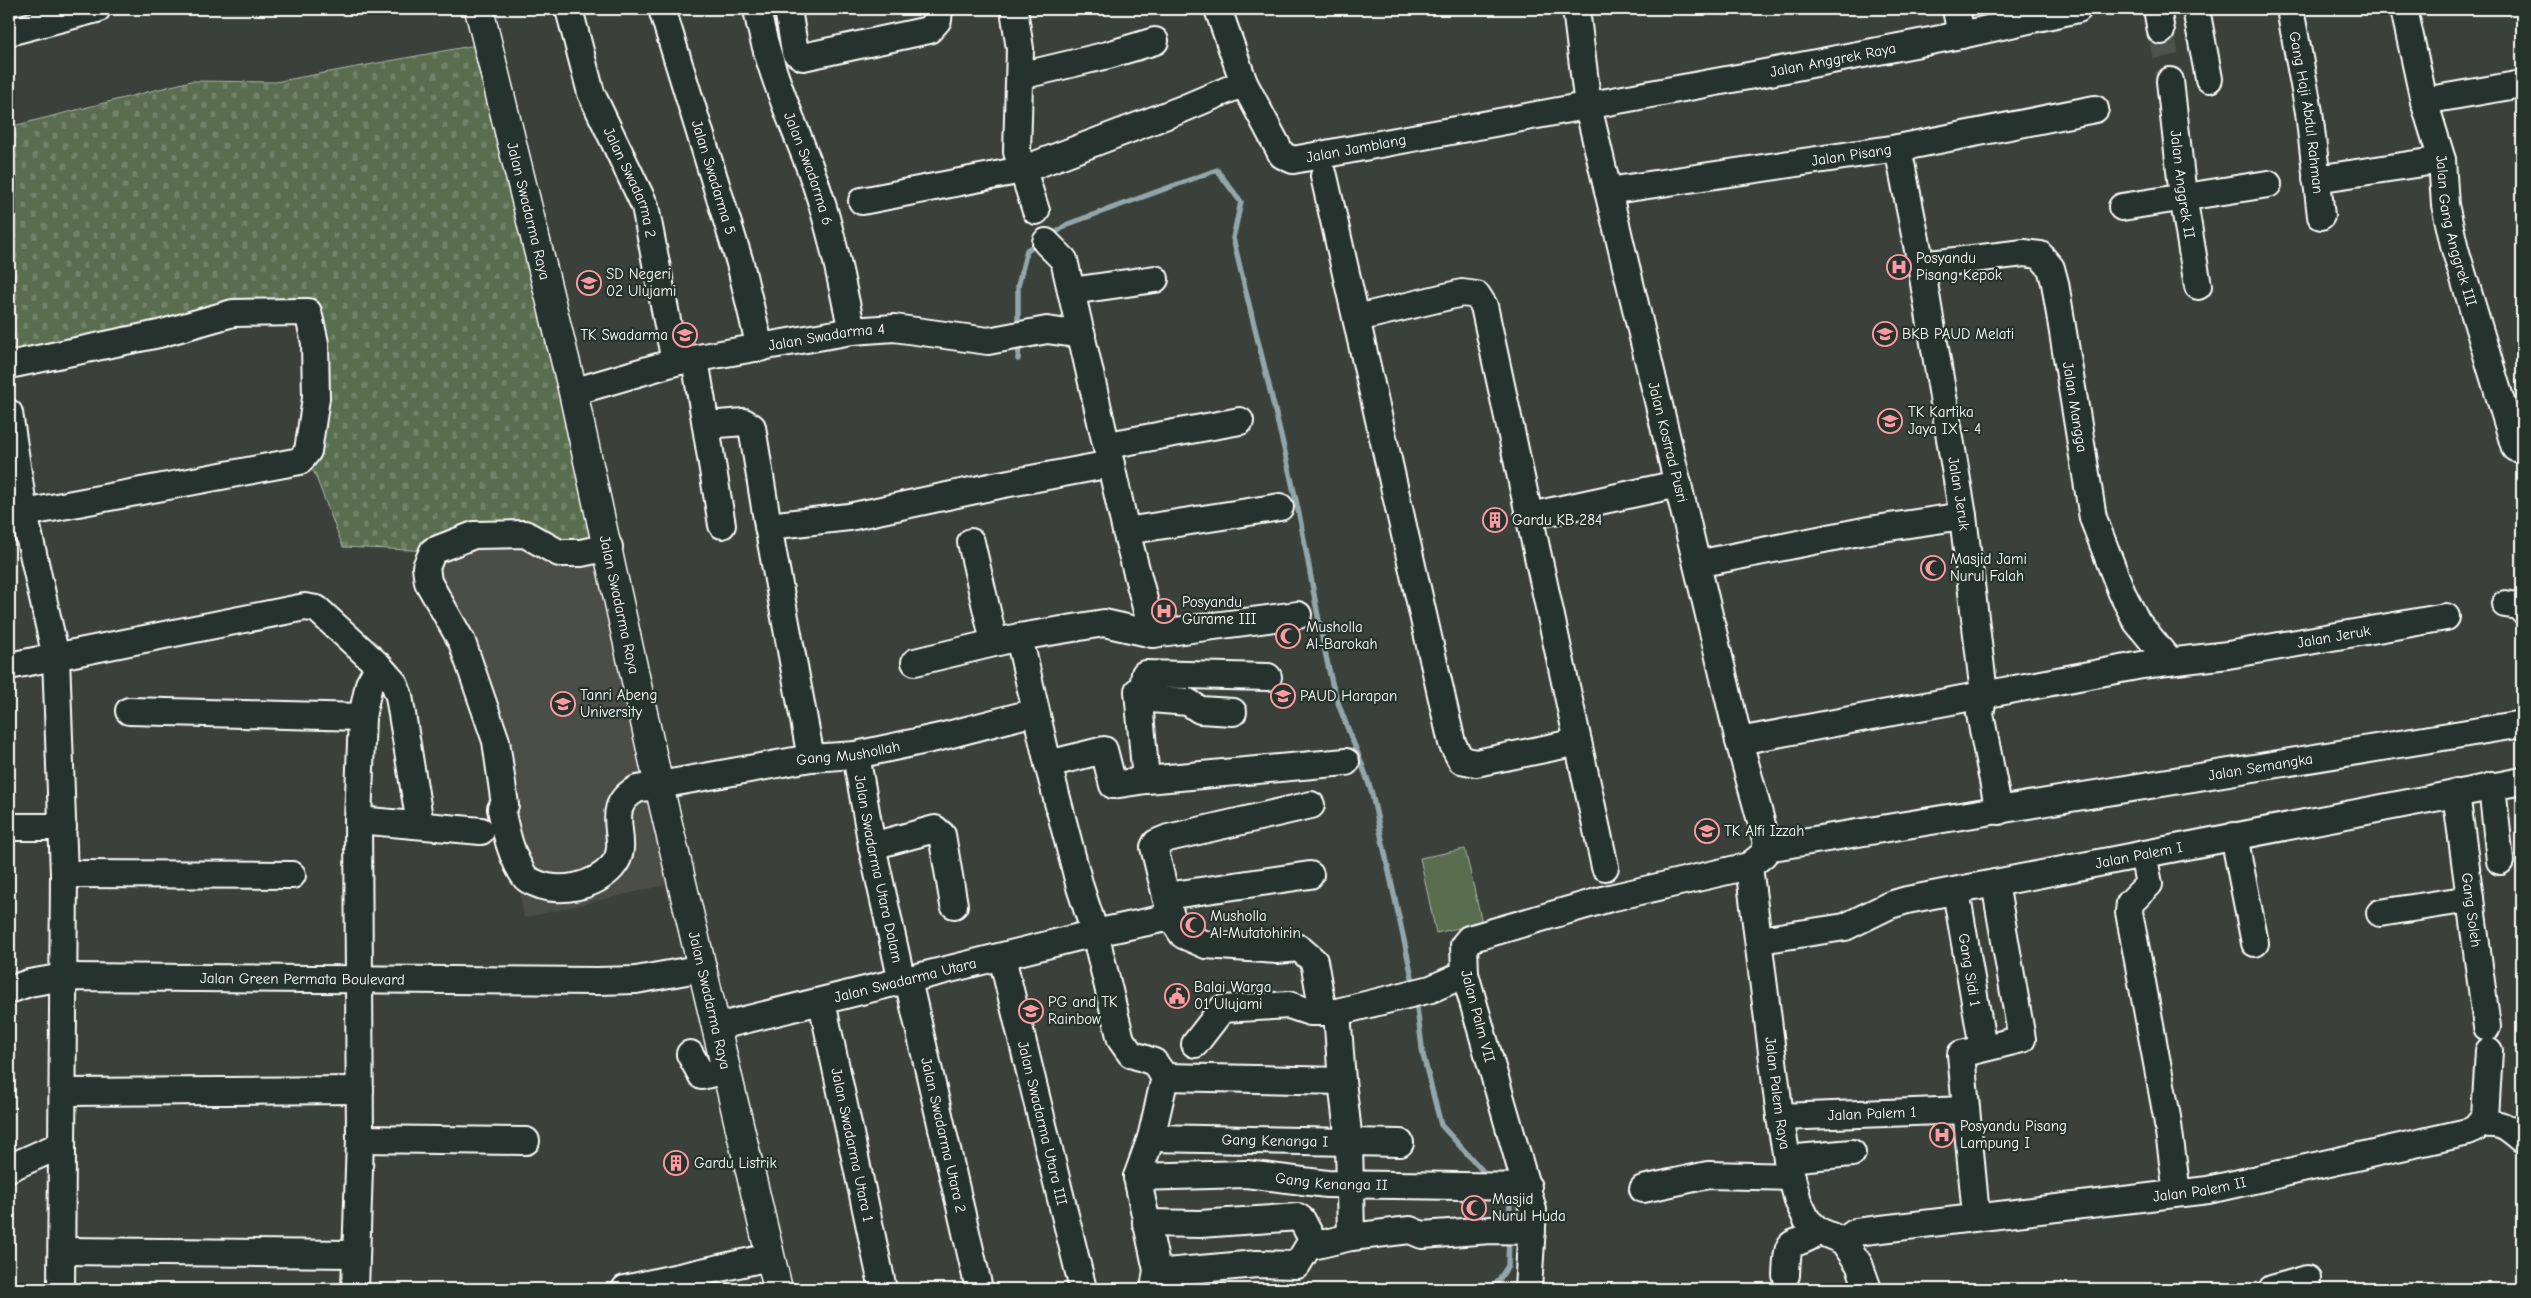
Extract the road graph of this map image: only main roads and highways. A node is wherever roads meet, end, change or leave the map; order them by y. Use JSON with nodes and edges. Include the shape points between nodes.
{"nodes":[{"id":1,"x":478,"y":9,"type":"edge"},
{"id":2,"x":778,"y":1289,"type":"edge"}],
"edges":[{"from":1,"to":2,"type":"main road","name":"Jalan Swadarma Raya","via":[[574,392],[659,786]]}]}
